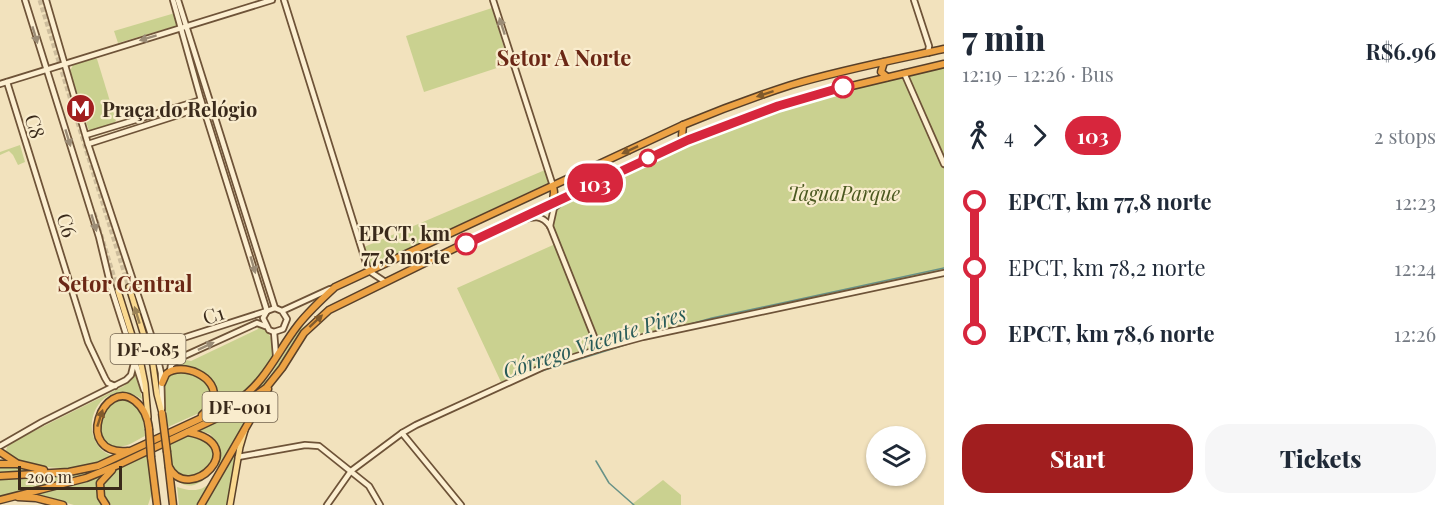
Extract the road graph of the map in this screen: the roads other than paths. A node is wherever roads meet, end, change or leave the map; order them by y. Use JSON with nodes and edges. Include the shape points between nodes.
{"nodes":[{"id":1,"x":25,"y":0,"type":"edge"},
{"id":2,"x":46,"y":0,"type":"edge"},
{"id":3,"x":173,"y":0,"type":"edge"},
{"id":4,"x":178,"y":0,"type":"edge"},
{"id":5,"x":272,"y":0,"type":"edge"},
{"id":6,"x":284,"y":0,"type":"edge"},
{"id":7,"x":493,"y":0,"type":"edge"},
{"id":8,"x":914,"y":0,"type":"edge"},
{"id":9,"x":184,"y":27,"type":"junction"},
{"id":10,"x":928,"y":49,"type":"junction"},
{"id":11,"x":944,"y":49,"type":"edge"},
{"id":12,"x":196,"y":58,"type":"junction"},
{"id":13,"x":189,"y":61,"type":"junction"},
{"id":14,"x":884,"y":62,"type":"junction"},
{"id":15,"x":64,"y":64,"type":"junction"},
{"id":16,"x":944,"y":64,"type":"edge"},
{"id":17,"x":47,"y":69,"type":"junction"},
{"id":18,"x":904,"y":73,"type":"junction"},
{"id":19,"x":887,"y":77,"type":"junction"},
{"id":20,"x":7,"y":82,"type":"junction"},
{"id":21,"x":0,"y":84,"type":"edge"},
{"id":22,"x":792,"y":85,"type":"junction"},
{"id":23,"x":797,"y":99,"type":"junction"},
{"id":24,"x":201,"y":100,"type":"junction"},
{"id":25,"x":203,"y":107,"type":"junction"},
{"id":26,"x":162,"y":112,"type":"junction"},
{"id":27,"x":153,"y":115,"type":"junction"},
{"id":28,"x":164,"y":120,"type":"junction"},
{"id":29,"x":155,"y":123,"type":"junction"},
{"id":30,"x":118,"y":125,"type":"junction"},
{"id":31,"x":683,"y":125,"type":"junction"},
{"id":32,"x":220,"y":132,"type":"junction"},
{"id":33,"x":121,"y":134,"type":"junction"},
{"id":34,"x":86,"y":135,"type":"junction"},
{"id":35,"x":212,"y":135,"type":"junction"},
{"id":36,"x":688,"y":140,"type":"junction"},
{"id":37,"x":88,"y":144,"type":"junction"},
{"id":38,"x":603,"y":162,"type":"junction"},
{"id":39,"x":944,"y":164,"type":"edge"},
{"id":40,"x":232,"y":170,"type":"junction"},
{"id":41,"x":224,"y":171,"type":"junction"},
{"id":42,"x":608,"y":177,"type":"junction"},
{"id":43,"x":38,"y":179,"type":"joint"},
{"id":44,"x":553,"y":186,"type":"junction"},
{"id":45,"x":567,"y":196,"type":"junction"},
{"id":46,"x":240,"y":199,"type":"junction"},
{"id":47,"x":233,"y":201,"type":"junction"},
{"id":48,"x":553,"y":202,"type":"junction"},
{"id":49,"x":504,"y":224,"type":"junction"},
{"id":50,"x":550,"y":226,"type":"junction"},
{"id":51,"x":244,"y":234,"type":"junction"},
{"id":52,"x":254,"y":241,"type":"junction"},
{"id":53,"x":428,"y":245,"type":"junction"},
{"id":54,"x":432,"y":259,"type":"junction"},
{"id":55,"x":369,"y":271,"type":"junction"},
{"id":56,"x":944,"y":273,"type":"edge"},
{"id":57,"x":384,"y":281,"type":"junction"},
{"id":58,"x":129,"y":287,"type":"tunnel mouth"},
{"id":59,"x":335,"y":287,"type":"junction"},
{"id":60,"x":268,"y":288,"type":"junction"},
{"id":61,"x":260,"y":289,"type":"junction"},
{"id":62,"x":118,"y":291,"type":"tunnel mouth"},
{"id":63,"x":275,"y":308,"type":"junction"},
{"id":64,"x":282,"y":310,"type":"junction"},
{"id":65,"x":267,"y":311,"type":"junction"},
{"id":66,"x":245,"y":319,"type":"junction"},
{"id":67,"x":265,"y":326,"type":"junction"},
{"id":68,"x":248,"y":327,"type":"junction"},
{"id":69,"x":274,"y":332,"type":"junction"},
{"id":70,"x":155,"y":347,"type":"junction"},
{"id":71,"x":599,"y":349,"type":"junction"},
{"id":72,"x":275,"y":359,"type":"junction"},
{"id":73,"x":135,"y":361,"type":"junction"},
{"id":74,"x":282,"y":368,"type":"junction"},
{"id":75,"x":170,"y":371,"type":"junction"},
{"id":76,"x":105,"y":378,"type":"junction"},
{"id":77,"x":162,"y":383,"type":"junction"},
{"id":78,"x":115,"y":386,"type":"junction"},
{"id":79,"x":99,"y":394,"type":"junction"},
{"id":80,"x":146,"y":397,"type":"junction"},
{"id":81,"x":162,"y":412,"type":"junction"},
{"id":82,"x":200,"y":418,"type":"junction"},
{"id":83,"x":148,"y":419,"type":"junction"},
{"id":84,"x":246,"y":429,"type":"junction"},
{"id":85,"x":188,"y":432,"type":"junction"},
{"id":86,"x":403,"y":435,"type":"junction"},
{"id":87,"x":0,"y":446,"type":"edge"},
{"id":88,"x":131,"y":451,"type":"junction"},
{"id":89,"x":0,"y":452,"type":"edge"},
{"id":90,"x":238,"y":457,"type":"junction"},
{"id":91,"x":0,"y":464,"type":"edge"},
{"id":92,"x":19,"y":464,"type":"junction"},
{"id":93,"x":118,"y":465,"type":"junction"},
{"id":94,"x":169,"y":467,"type":"junction"},
{"id":95,"x":351,"y":471,"type":"junction"},
{"id":96,"x":50,"y":472,"type":"junction"},
{"id":97,"x":0,"y":476,"type":"edge"},
{"id":98,"x":205,"y":483,"type":"dead end"},
{"id":99,"x":185,"y":487,"type":"dead end"},
{"id":100,"x":156,"y":492,"type":"junction"},
{"id":101,"x":11,"y":496,"type":"junction"},
{"id":102,"x":0,"y":500,"type":"edge"},
{"id":103,"x":63,"y":505,"type":"edge"},
{"id":104,"x":106,"y":505,"type":"edge"},
{"id":105,"x":151,"y":505,"type":"edge"},
{"id":106,"x":158,"y":505,"type":"edge"},
{"id":107,"x":173,"y":505,"type":"edge"},
{"id":108,"x":201,"y":505,"type":"edge"},
{"id":109,"x":230,"y":505,"type":"edge"},
{"id":110,"x":327,"y":505,"type":"edge"},
{"id":111,"x":380,"y":505,"type":"edge"},
{"id":112,"x":461,"y":505,"type":"edge"}],
"edges":[{"from":1,"to":17,"type":"main road","one_way":true},
{"from":2,"to":15,"type":"main road","number":"DF-085"},
{"from":3,"to":9,"type":"main road"},
{"from":4,"to":9,"type":"main road"},
{"from":5,"to":9,"type":"main road"},
{"from":6,"to":55,"type":"main road"},
{"from":44,"to":7,"type":"main road","one_way":true},
{"from":8,"to":10,"type":"main road"},
{"from":9,"to":12,"type":"main road"},
{"from":9,"to":13,"type":"main road"},
{"from":9,"to":15,"type":"main road","one_way":true},
{"from":10,"to":11,"type":"highway","number":"DF-001"},
{"from":10,"to":14,"type":"highway","number":"DF-001"},
{"from":12,"to":13,"type":"main road"},
{"from":12,"to":32,"type":"main road"},
{"from":13,"to":24,"type":"main road"},
{"from":14,"to":19,"type":"highway","via":[[881,72]]},
{"from":14,"to":22,"type":"highway","number":"DF-001"},
{"from":15,"to":17,"type":"main road"},
{"from":15,"to":34,"type":"main road","number":"DF-085"},
{"from":16,"to":18,"type":"highway","number":"DF-001"},
{"from":17,"to":20,"type":"main road"},
{"from":17,"to":73,"type":"main road","one_way":true},
{"from":18,"to":19,"type":"highway","number":"DF-001"},
{"from":18,"to":39,"type":"main road"},
{"from":19,"to":23,"type":"highway","number":"DF-001"},
{"from":20,"to":21,"type":"main road"},
{"from":20,"to":43,"type":"main road","name":"C8"},
{"from":22,"to":23,"type":"highway","via":[[798,92]]},
{"from":22,"to":31,"type":"highway","number":"DF-001","one_way":true},
{"from":23,"to":36,"type":"highway","number":"DF-001"},
{"from":24,"to":25,"type":"main road"},
{"from":24,"to":26,"type":"main road"},
{"from":25,"to":28,"type":"main road"},
{"from":25,"to":35,"type":"main road"},
{"from":26,"to":27,"type":"main road"},
{"from":26,"to":28,"type":"main road"},
{"from":27,"to":29,"type":"main road"},
{"from":27,"to":30,"type":"main road"},
{"from":28,"to":29,"type":"main road"},
{"from":29,"to":33,"type":"main road"},
{"from":30,"to":33,"type":"main road"},
{"from":30,"to":34,"type":"main road"},
{"from":31,"to":36,"type":"highway","via":[[682,136]]},
{"from":31,"to":38,"type":"highway","number":"DF-001","one_way":true},
{"from":32,"to":35,"type":"main road","via":[[216,137]]},
{"from":32,"to":40,"type":"main road"},
{"from":33,"to":37,"type":"main road"},
{"from":34,"to":37,"type":"main road","number":"DF-085"},
{"from":35,"to":41,"type":"main road"},
{"from":36,"to":42,"type":"highway","number":"DF-001"},
{"from":37,"to":70,"type":"main road","number":"DF-085"},
{"from":38,"to":42,"type":"highway","via":[[610,168]]},
{"from":38,"to":44,"type":"highway","number":"DF-001"},
{"from":40,"to":41,"type":"main road","via":[[227,167]]},
{"from":40,"to":46,"type":"main road"},
{"from":41,"to":47,"type":"main road"},
{"from":42,"to":45,"type":"highway","number":"DF-001"},
{"from":43,"to":76,"type":"main road","name":"C6","via":[[87,336]]},
{"from":44,"to":48,"type":"highway"},
{"from":44,"to":53,"type":"highway","number":"DF-001"},
{"from":45,"to":48,"type":"highway","number":"DF-001"},
{"from":45,"to":50,"type":"main road","via":[[554,208]]},
{"from":46,"to":47,"type":"main road","via":[[238,203]]},
{"from":46,"to":52,"type":"main road"},
{"from":47,"to":51,"type":"main road"},
{"from":48,"to":49,"type":"highway","number":"DF-001"},
{"from":49,"to":50,"type":"main road","via":[[538,216]]},
{"from":49,"to":54,"type":"highway","number":"DF-001"},
{"from":50,"to":71,"type":"main road"},
{"from":51,"to":52,"type":"main road"},
{"from":51,"to":61,"type":"main road","one_way":true},
{"from":52,"to":60,"type":"main road"},
{"from":53,"to":54,"type":"highway"},
{"from":53,"to":55,"type":"highway","number":"DF-001"},
{"from":54,"to":57,"type":"highway","number":"DF-001"},
{"from":55,"to":57,"type":"main road"},
{"from":55,"to":59,"type":"highway","number":"DF-001"},
{"from":56,"to":71,"type":"main road"},
{"from":74,"to":57,"type":"highway","number":"DF-001","one_way":true,"via":[[317,319]]},
{"from":81,"to":58,"type":"main road","number":"DF-085","one_way":true,"via":[[153,365]]},
{"from":59,"to":64,"type":"main road"},
{"from":59,"to":72,"type":"highway","number":"DF-001","via":[[299,324]]},
{"from":60,"to":61,"type":"main road","via":[[265,292]]},
{"from":60,"to":63,"type":"main road"},
{"from":61,"to":65,"type":"main road"},
{"from":62,"to":80,"type":"main road","number":"DF-085","via":[[141,364]]},
{"from":63,"to":64,"type":"main road"},
{"from":63,"to":65,"type":"main road"},
{"from":64,"to":69,"type":"main road","via":[[286,325]]},
{"from":65,"to":66,"type":"main road","name":"C1"},
{"from":65,"to":67,"type":"main road","via":[[263,318]]},
{"from":66,"to":68,"type":"main road"},
{"from":66,"to":70,"type":"main road","name":"C1"},
{"from":67,"to":68,"type":"main road","via":[[257,323]]},
{"from":67,"to":69,"type":"main road"},
{"from":75,"to":68,"type":"main road","one_way":true,"via":[[171,365],[182,357]]},
{"from":69,"to":72,"type":"main road"},
{"from":70,"to":77,"type":"main road","number":"DF-085"},
{"from":71,"to":86,"type":"main road","via":[[523,375],[443,411]]},
{"from":72,"to":82,"type":"highway","number":"DF-001","via":[[249,393]]},
{"from":73,"to":78,"type":"main road","via":[[131,375]]},
{"from":73,"to":80,"type":"main road"},
{"from":74,"to":84,"type":"highway"},
{"from":74,"to":85,"type":"highway","number":"DF-001","via":[[249,401]]},
{"from":75,"to":77,"type":"highway"},
{"from":75,"to":82,"type":"highway","via":[[191,370],[210,383],[214,399]]},
{"from":76,"to":78,"type":"main road"},
{"from":76,"to":79,"type":"main road"},
{"from":77,"to":81,"type":"main road","number":"DF-085"},
{"from":78,"to":79,"type":"main road"},
{"from":79,"to":87,"type":"main road"},
{"from":80,"to":83,"type":"main road","number":"DF-085"},
{"from":81,"to":94,"type":"highway","number":"DF-085","bridge":true},
{"from":82,"to":88,"type":"highway","number":"DF-001"},
{"from":88,"to":83,"type":"highway","one_way":true,"via":[[103,445],[97,432],[103,409],[113,399],[126,397],[136,402]]},
{"from":83,"to":100,"type":"highway","number":"DF-085","bridge":true},
{"from":84,"to":90,"type":"main road"},
{"from":84,"to":108,"type":"highway"},
{"from":85,"to":93,"type":"highway","number":"DF-001"},
{"from":85,"to":98,"type":"highway","via":[[204,436],[214,447],[215,465]]},
{"from":86,"to":95,"type":"main road"},
{"from":86,"to":112,"type":"main road"},
{"from":88,"to":96,"type":"highway","number":"DF-001","via":[[84,470]]},
{"from":89,"to":92,"type":"highway"},
{"from":90,"to":95,"type":"main road","via":[[316,445]]},
{"from":90,"to":109,"type":"main road"},
{"from":91,"to":92,"type":"highway"},
{"from":92,"to":96,"type":"highway"},
{"from":93,"to":101,"type":"highway","number":"DF-001","via":[[86,478]]},
{"from":93,"to":104,"type":"highway","via":[[100,483]]},
{"from":94,"to":99,"type":"highway","via":[[175,480]]},
{"from":94,"to":107,"type":"highway","number":"DF-085"},
{"from":95,"to":110,"type":"main road"},
{"from":95,"to":111,"type":"main road","via":[[369,486]]},
{"from":96,"to":97,"type":"highway","number":"DF-001"},
{"from":100,"to":105,"type":"highway"},
{"from":100,"to":106,"type":"highway","number":"DF-085"},
{"from":101,"to":102,"type":"highway","number":"DF-001"},
{"from":101,"to":103,"type":"highway"}]}
